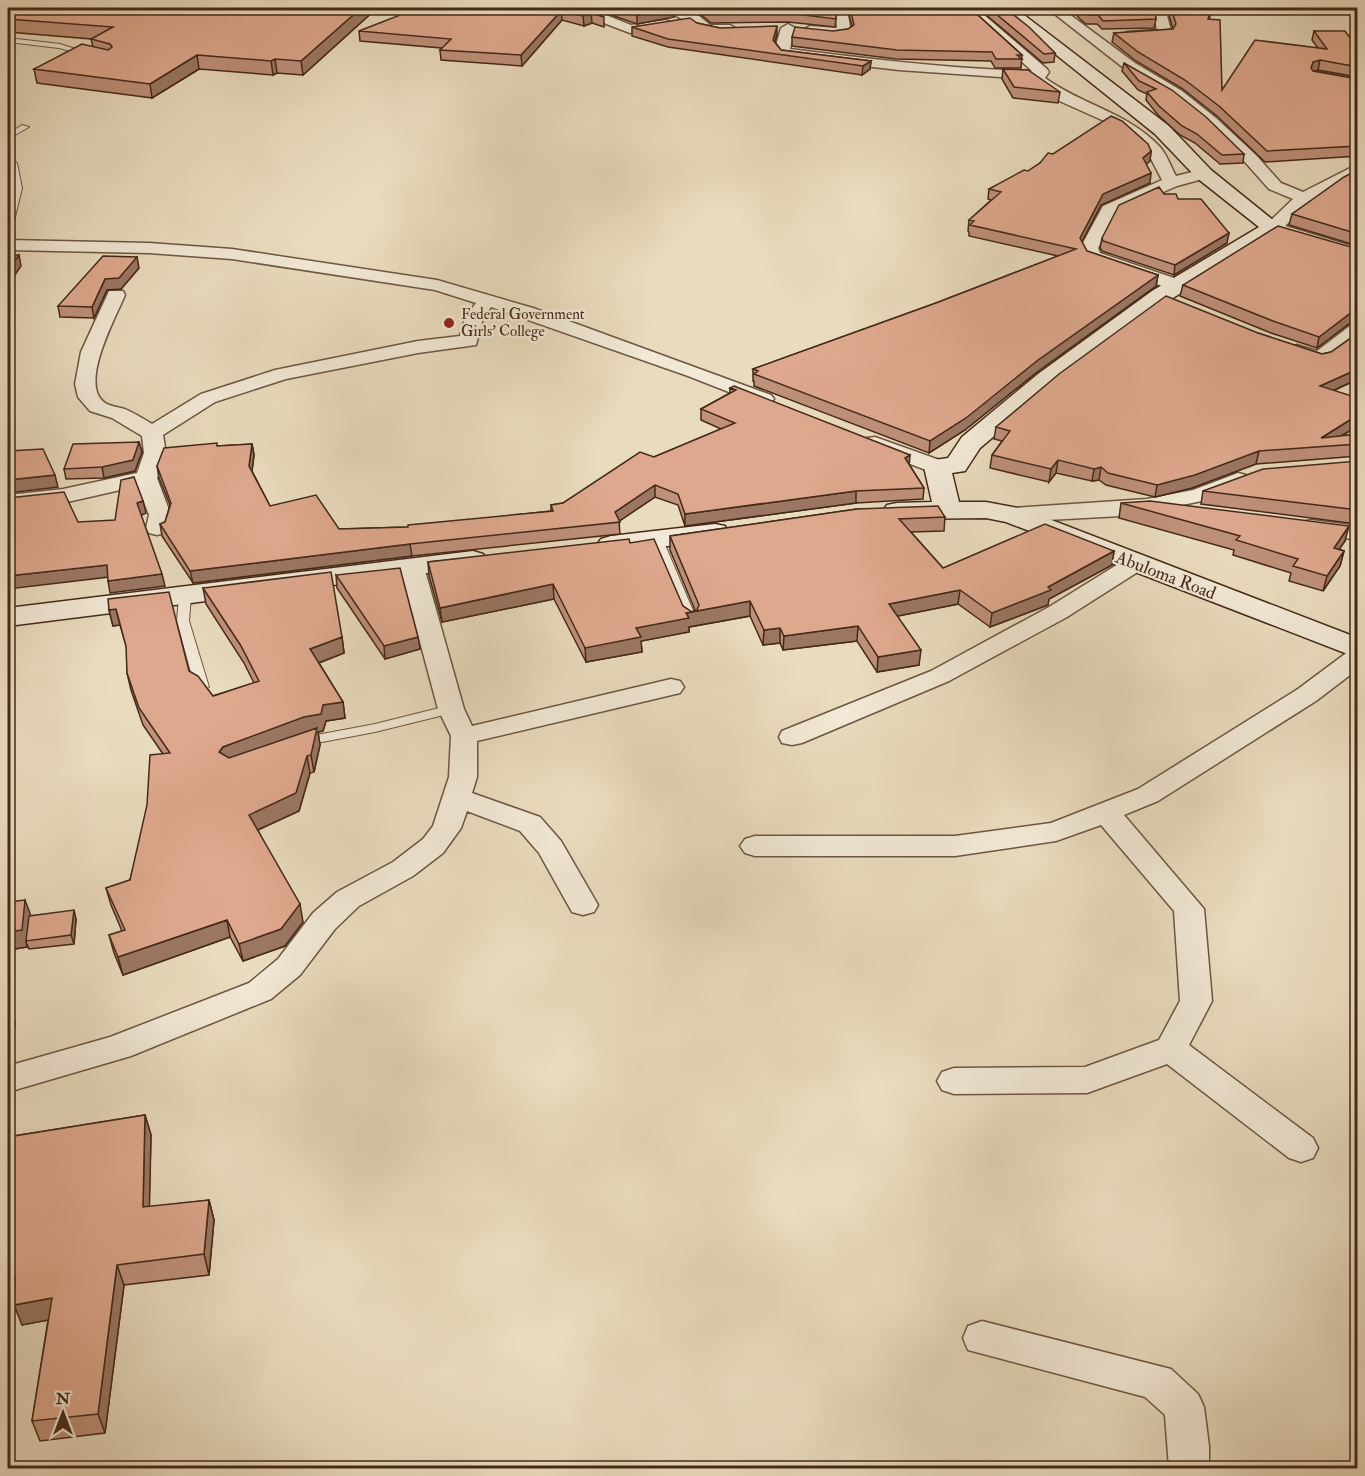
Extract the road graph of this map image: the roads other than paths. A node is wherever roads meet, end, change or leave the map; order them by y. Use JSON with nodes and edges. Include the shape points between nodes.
{"nodes":[{"id":1,"x":550,"y":8,"type":"edge"},
{"id":2,"x":669,"y":8,"type":"edge"},
{"id":3,"x":840,"y":8,"type":"edge"},
{"id":4,"x":969,"y":8,"type":"edge"},
{"id":5,"x":1005,"y":8,"type":"edge"},
{"id":6,"x":1053,"y":8,"type":"edge"},
{"id":7,"x":1159,"y":8,"type":"edge"},
{"id":8,"x":694,"y":19,"type":"junction"},
{"id":9,"x":744,"y":29,"type":"edge"},
{"id":10,"x":1091,"y":36,"type":"junction"},
{"id":11,"x":8,"y":40,"type":"edge"},
{"id":12,"x":99,"y":57,"type":"edge"},
{"id":13,"x":1034,"y":76,"type":"junction"},
{"id":14,"x":25,"y":128,"type":"dead end"},
{"id":15,"x":8,"y":137,"type":"edge"},
{"id":16,"x":8,"y":159,"type":"edge"},
{"id":17,"x":1358,"y":169,"type":"edge"},
{"id":18,"x":1204,"y":174,"type":"junction"},
{"id":19,"x":1171,"y":182,"type":"junction"},
{"id":20,"x":1335,"y":182,"type":"junction"},
{"id":21,"x":1358,"y":187,"type":"edge"},
{"id":22,"x":1304,"y":198,"type":"junction"},
{"id":23,"x":1273,"y":228,"type":"junction"},
{"id":24,"x":8,"y":229,"type":"edge"},
{"id":25,"x":8,"y":245,"type":"edge"},
{"id":26,"x":1358,"y":254,"type":"edge"},
{"id":27,"x":116,"y":295,"type":"dead end"},
{"id":28,"x":1173,"y":295,"type":"junction"},
{"id":29,"x":487,"y":300,"type":"junction"},
{"id":30,"x":1358,"y":329,"type":"edge"},
{"id":31,"x":1283,"y":346,"type":"edge"},
{"id":32,"x":787,"y":408,"type":"edge"},
{"id":33,"x":152,"y":433,"type":"junction"},
{"id":34,"x":851,"y":434,"type":"edge"},
{"id":35,"x":937,"y":467,"type":"junction"},
{"id":36,"x":1256,"y":473,"type":"edge"},
{"id":37,"x":146,"y":478,"type":"junction"},
{"id":38,"x":8,"y":502,"type":"edge"},
{"id":39,"x":1148,"y":506,"type":"junction"},
{"id":40,"x":947,"y":509,"type":"junction"},
{"id":41,"x":866,"y":512,"type":"edge"},
{"id":42,"x":1215,"y":514,"type":"edge"},
{"id":43,"x":1013,"y":515,"type":"junction"},
{"id":44,"x":1293,"y":525,"type":"edge"},
{"id":45,"x":157,"y":528,"type":"dead end"},
{"id":46,"x":739,"y":529,"type":"edge"},
{"id":47,"x":1358,"y":533,"type":"edge"},
{"id":48,"x":657,"y":540,"type":"junction"},
{"id":49,"x":587,"y":548,"type":"edge"},
{"id":50,"x":494,"y":558,"type":"edge"},
{"id":51,"x":1136,"y":563,"type":"junction"},
{"id":52,"x":412,"y":567,"type":"junction"},
{"id":53,"x":185,"y":596,"type":"junction"},
{"id":54,"x":8,"y":617,"type":"edge"},
{"id":55,"x":691,"y":620,"type":"edge"},
{"id":56,"x":1358,"y":649,"type":"edge"},
{"id":57,"x":1358,"y":656,"type":"edge"},
{"id":58,"x":202,"y":687,"type":"edge"},
{"id":59,"x":671,"y":687,"type":"dead end"},
{"id":60,"x":451,"y":709,"type":"junction"},
{"id":61,"x":464,"y":736,"type":"junction"},
{"id":62,"x":792,"y":737,"type":"dead end"},
{"id":63,"x":287,"y":747,"type":"edge"},
{"id":64,"x":457,"y":797,"type":"junction"},
{"id":65,"x":1106,"y":812,"type":"junction"},
{"id":66,"x":755,"y":846,"type":"dead end"},
{"id":67,"x":583,"y":905,"type":"dead end"},
{"id":68,"x":1171,"y":1048,"type":"junction"},
{"id":69,"x":8,"y":1079,"type":"edge"},
{"id":70,"x":954,"y":1081,"type":"dead end"},
{"id":71,"x":1301,"y":1148,"type":"dead end"},
{"id":72,"x":982,"y":1338,"type":"dead end"},
{"id":73,"x":1189,"y":1468,"type":"edge"}],
"edges":[{"from":1,"to":8,"type":"street","via":[[583,10],[632,30]]},
{"from":2,"to":8,"type":"street"},
{"from":3,"to":13,"type":"street","via":[[844,33],[783,28],[782,49],[786,53],[899,66]]},
{"from":4,"to":13,"type":"street","via":[[1041,72]]},
{"from":5,"to":18,"type":"street","via":[[1162,130]]},
{"from":6,"to":10,"type":"street"},
{"from":7,"to":10,"type":"street","via":[[1165,34]]},
{"from":8,"to":9,"type":"street","via":[[708,29]]},
{"from":10,"to":22,"type":"street","via":[[1211,121],[1275,186]]},
{"from":11,"to":12,"type":"lane","via":[[60,46]]},
{"from":13,"to":19,"type":"street","via":[[1060,96],[1127,126],[1155,151]]},
{"from":14,"to":15,"type":"lane"},
{"from":16,"to":24,"type":"lane","via":[[13,163],[18,188]]},
{"from":17,"to":20,"type":"street"},
{"from":18,"to":19,"type":"street"},
{"from":18,"to":23,"type":"street"},
{"from":19,"to":28,"type":"street","via":[[1109,210],[1089,248],[1092,256]]},
{"from":20,"to":21,"type":"street"},
{"from":20,"to":22,"type":"street"},
{"from":22,"to":23,"type":"street"},
{"from":23,"to":26,"type":"street"},
{"from":23,"to":28,"type":"street"},
{"from":25,"to":29,"type":"street","via":[[232,254],[437,285]]},
{"from":27,"to":33,"type":"street","via":[[88,358],[88,396],[97,407],[119,414]]},
{"from":28,"to":35,"type":"street","via":[[1047,379],[971,443],[956,465]]},
{"from":29,"to":32,"type":"street"},
{"from":29,"to":33,"type":"street","via":[[474,318],[469,341],[418,346],[282,374],[208,398]]},
{"from":30,"to":31,"type":"street","via":[[1320,358]]},
{"from":33,"to":37,"type":"street","via":[[155,453]]},
{"from":34,"to":35,"type":"street"},
{"from":35,"to":40,"type":"street"},
{"from":36,"to":39,"type":"street","via":[[1199,495]]},
{"from":37,"to":38,"type":"street","via":[[63,496]]},
{"from":37,"to":45,"type":"street","via":[[160,515]]},
{"from":39,"to":42,"type":"street"},
{"from":39,"to":43,"type":"street"},
{"from":40,"to":41,"type":"street","name":"Abuloma Road"},
{"from":40,"to":43,"type":"street","name":"Abuloma Road"},
{"from":43,"to":51,"type":"street","name":"Abuloma Road"},
{"from":44,"to":47,"type":"street"},
{"from":46,"to":48,"type":"street"},
{"from":48,"to":49,"type":"street"},
{"from":48,"to":55,"type":"lane"},
{"from":50,"to":52,"type":"street"},
{"from":51,"to":56,"type":"street","name":"Abuloma Road"},
{"from":51,"to":62,"type":"street","via":[[1058,612],[940,676]]},
{"from":52,"to":53,"type":"street"},
{"from":52,"to":60,"type":"street"},
{"from":53,"to":54,"type":"street"},
{"from":53,"to":58,"type":"lane","via":[[183,621]]},
{"from":57,"to":65,"type":"street","via":[[1307,694],[1148,795]]},
{"from":59,"to":61,"type":"street"},
{"from":60,"to":61,"type":"street"},
{"from":60,"to":63,"type":"lane"},
{"from":61,"to":64,"type":"street","via":[[464,777]]},
{"from":64,"to":67,"type":"street","via":[[530,824],[551,848]]},
{"from":64,"to":69,"type":"street","via":[[447,828],[433,846],[403,869],[348,899],[324,921],[289,967],[260,992],[119,1047]]},
{"from":65,"to":66,"type":"street","via":[[1056,832],[955,846]]},
{"from":65,"to":68,"type":"street","via":[[1189,909],[1196,1000]]},
{"from":68,"to":70,"type":"street","via":[[1087,1080]]},
{"from":68,"to":71,"type":"street"},
{"from":72,"to":73,"type":"street","via":[[1157,1382],[1184,1407]]}]}
